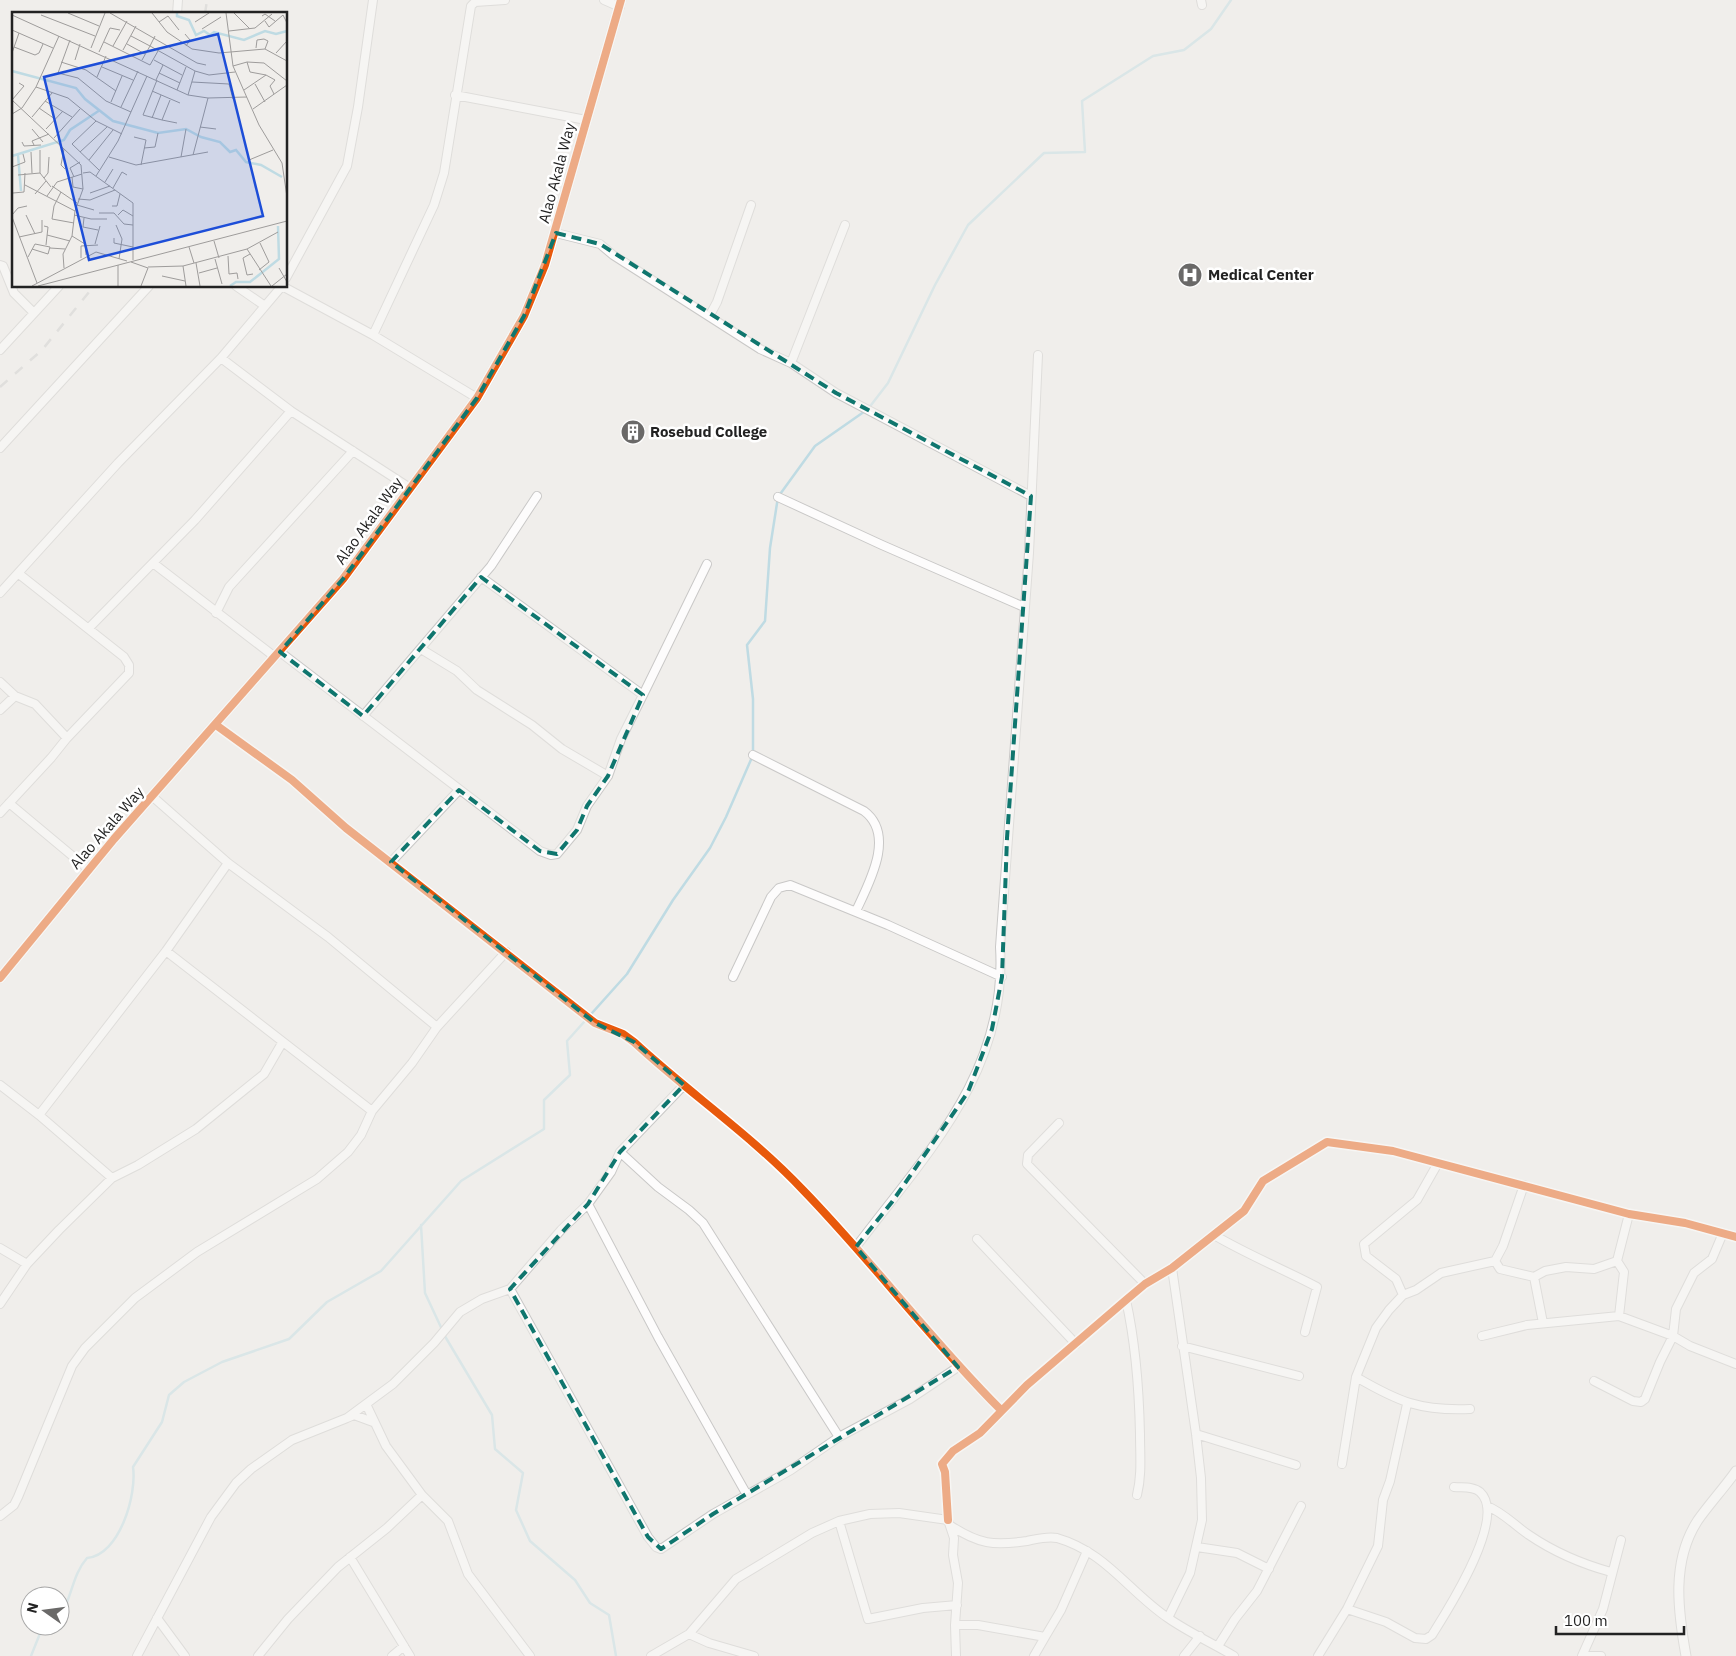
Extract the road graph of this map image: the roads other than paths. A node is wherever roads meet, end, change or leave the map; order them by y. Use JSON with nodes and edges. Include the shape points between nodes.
{"nodes":[{"id":1,"x":373,"y":0,"type":"edge"},
{"id":2,"x":505,"y":0,"type":"edge"},
{"id":3,"x":604,"y":0,"type":"edge"},
{"id":4,"x":620,"y":4,"type":"edge"},
{"id":5,"x":455,"y":94,"type":"junction"},
{"id":6,"x":586,"y":120,"type":"junction"},
{"id":7,"x":751,"y":205,"type":"dead end"},
{"id":8,"x":844,"y":225,"type":"dead end"},
{"id":9,"x":556,"y":233,"type":"junction"},
{"id":10,"x":0,"y":265,"type":"edge"},
{"id":11,"x":288,"y":274,"type":"edge"},
{"id":12,"x":58,"y":288,"type":"edge"},
{"id":13,"x":147,"y":288,"type":"edge"},
{"id":14,"x":239,"y":288,"type":"edge"},
{"id":15,"x":280,"y":288,"type":"edge"},
{"id":16,"x":286,"y":288,"type":"edge"},
{"id":17,"x":265,"y":306,"type":"junction"},
{"id":18,"x":34,"y":312,"type":"junction"},
{"id":19,"x":710,"y":316,"type":"junction"},
{"id":20,"x":374,"y":335,"type":"junction"},
{"id":21,"x":0,"y":350,"type":"edge"},
{"id":22,"x":1038,"y":355,"type":"dead end"},
{"id":23,"x":221,"y":358,"type":"junction"},
{"id":24,"x":791,"y":363,"type":"junction"},
{"id":25,"x":477,"y":398,"type":"junction"},
{"id":26,"x":291,"y":410,"type":"junction"},
{"id":27,"x":0,"y":448,"type":"edge"},
{"id":28,"x":353,"y":451,"type":"junction"},
{"id":29,"x":410,"y":488,"type":"junction"},
{"id":30,"x":537,"y":496,"type":"dead end"},
{"id":31,"x":1031,"y":496,"type":"junction"},
{"id":32,"x":778,"y":497,"type":"dead end"},
{"id":33,"x":152,"y":563,"type":"junction"},
{"id":34,"x":707,"y":564,"type":"dead end"},
{"id":35,"x":19,"y":574,"type":"junction"},
{"id":36,"x":481,"y":577,"type":"junction"},
{"id":37,"x":0,"y":594,"type":"edge"},
{"id":38,"x":1024,"y":607,"type":"junction"},
{"id":39,"x":216,"y":613,"type":"junction"},
{"id":40,"x":89,"y":628,"type":"junction"},
{"id":41,"x":421,"y":649,"type":"junction"},
{"id":42,"x":278,"y":655,"type":"junction"},
{"id":43,"x":0,"y":682,"type":"edge"},
{"id":44,"x":642,"y":695,"type":"junction"},
{"id":45,"x":15,"y":696,"type":"junction"},
{"id":46,"x":0,"y":710,"type":"edge"},
{"id":47,"x":363,"y":716,"type":"junction"},
{"id":48,"x":216,"y":725,"type":"junction"},
{"id":49,"x":67,"y":738,"type":"junction"},
{"id":50,"x":753,"y":755,"type":"dead end"},
{"id":51,"x":608,"y":776,"type":"junction"},
{"id":52,"x":459,"y":790,"type":"junction"},
{"id":53,"x":153,"y":797,"type":"junction"},
{"id":54,"x":9,"y":803,"type":"junction"},
{"id":55,"x":0,"y":813,"type":"edge"},
{"id":56,"x":391,"y":862,"type":"junction"},
{"id":57,"x":228,"y":863,"type":"junction"},
{"id":58,"x":88,"y":869,"type":"junction"},
{"id":59,"x":856,"y":911,"type":"junction"},
{"id":60,"x":166,"y":951,"type":"junction"},
{"id":61,"x":506,"y":952,"type":"junction"},
{"id":62,"x":733,"y":977,"type":"dead end"},
{"id":63,"x":1002,"y":977,"type":"junction"},
{"id":64,"x":0,"y":978,"type":"edge"},
{"id":65,"x":437,"y":1027,"type":"junction"},
{"id":66,"x":282,"y":1043,"type":"junction"},
{"id":67,"x":684,"y":1085,"type":"junction"},
{"id":68,"x":0,"y":1086,"type":"edge"},
{"id":69,"x":372,"y":1111,"type":"junction"},
{"id":70,"x":39,"y":1114,"type":"junction"},
{"id":71,"x":1059,"y":1123,"type":"dead end"},
{"id":72,"x":620,"y":1152,"type":"junction"},
{"id":73,"x":1438,"y":1163,"type":"junction"},
{"id":74,"x":112,"y":1178,"type":"junction"},
{"id":75,"x":1524,"y":1185,"type":"junction"},
{"id":76,"x":588,"y":1204,"type":"junction"},
{"id":77,"x":1629,"y":1214,"type":"junction"},
{"id":78,"x":1723,"y":1233,"type":"junction"},
{"id":79,"x":1214,"y":1236,"type":"junction"},
{"id":80,"x":1736,"y":1237,"type":"edge"},
{"id":81,"x":977,"y":1239,"type":"dead end"},
{"id":82,"x":856,"y":1247,"type":"junction"},
{"id":83,"x":0,"y":1248,"type":"edge"},
{"id":84,"x":1495,"y":1261,"type":"junction"},
{"id":85,"x":1617,"y":1261,"type":"junction"},
{"id":86,"x":27,"y":1264,"type":"junction"},
{"id":87,"x":1172,"y":1268,"type":"junction"},
{"id":88,"x":1534,"y":1277,"type":"junction"},
{"id":89,"x":1146,"y":1284,"type":"junction"},
{"id":90,"x":510,"y":1289,"type":"junction"},
{"id":91,"x":1403,"y":1295,"type":"junction"},
{"id":92,"x":1126,"y":1300,"type":"junction"},
{"id":93,"x":0,"y":1304,"type":"edge"},
{"id":94,"x":1619,"y":1316,"type":"junction"},
{"id":95,"x":1543,"y":1323,"type":"junction"},
{"id":96,"x":1305,"y":1332,"type":"dead end"},
{"id":97,"x":1482,"y":1336,"type":"dead end"},
{"id":98,"x":1673,"y":1336,"type":"junction"},
{"id":99,"x":1076,"y":1344,"type":"junction"},
{"id":100,"x":1182,"y":1346,"type":"junction"},
{"id":101,"x":1736,"y":1364,"type":"edge"},
{"id":102,"x":958,"y":1367,"type":"junction"},
{"id":103,"x":1299,"y":1376,"type":"dead end"},
{"id":104,"x":1356,"y":1378,"type":"junction"},
{"id":105,"x":1594,"y":1381,"type":"dead end"},
{"id":106,"x":366,"y":1404,"type":"junction"},
{"id":107,"x":1407,"y":1404,"type":"junction"},
{"id":108,"x":1470,"y":1409,"type":"dead end"},
{"id":109,"x":1001,"y":1410,"type":"junction"},
{"id":110,"x":347,"y":1418,"type":"junction"},
{"id":111,"x":373,"y":1422,"type":"junction"},
{"id":112,"x":1196,"y":1434,"type":"junction"},
{"id":113,"x":839,"y":1437,"type":"junction"},
{"id":114,"x":1342,"y":1464,"type":"dead end"},
{"id":115,"x":1296,"y":1465,"type":"dead end"},
{"id":116,"x":1736,"y":1471,"type":"edge"},
{"id":117,"x":1454,"y":1487,"type":"dead end"},
{"id":118,"x":422,"y":1495,"type":"junction"},
{"id":119,"x":747,"y":1495,"type":"junction"},
{"id":120,"x":1137,"y":1495,"type":"dead end"},
{"id":121,"x":1302,"y":1506,"type":"dead end"},
{"id":122,"x":1487,"y":1506,"type":"junction"},
{"id":123,"x":0,"y":1516,"type":"edge"},
{"id":124,"x":839,"y":1521,"type":"junction"},
{"id":125,"x":949,"y":1523,"type":"junction"},
{"id":126,"x":1621,"y":1540,"type":"dead end"},
{"id":127,"x":1197,"y":1547,"type":"junction"},
{"id":128,"x":1087,"y":1551,"type":"junction"},
{"id":129,"x":348,"y":1558,"type":"junction"},
{"id":130,"x":1269,"y":1569,"type":"junction"},
{"id":131,"x":1611,"y":1572,"type":"junction"},
{"id":132,"x":957,"y":1605,"type":"junction"},
{"id":133,"x":1346,"y":1609,"type":"junction"},
{"id":134,"x":157,"y":1618,"type":"junction"},
{"id":135,"x":1168,"y":1618,"type":"junction"},
{"id":136,"x":955,"y":1625,"type":"junction"},
{"id":137,"x":689,"y":1634,"type":"junction"},
{"id":138,"x":1200,"y":1636,"type":"junction"},
{"id":139,"x":1045,"y":1637,"type":"junction"},
{"id":140,"x":404,"y":1646,"type":"junction"},
{"id":141,"x":1218,"y":1646,"type":"junction"},
{"id":142,"x":137,"y":1656,"type":"edge"},
{"id":143,"x":185,"y":1656,"type":"edge"},
{"id":144,"x":258,"y":1656,"type":"edge"},
{"id":145,"x":392,"y":1656,"type":"edge"},
{"id":146,"x":410,"y":1656,"type":"edge"},
{"id":147,"x":530,"y":1656,"type":"edge"},
{"id":148,"x":651,"y":1656,"type":"edge"},
{"id":149,"x":754,"y":1656,"type":"edge"},
{"id":150,"x":956,"y":1656,"type":"edge"},
{"id":151,"x":1034,"y":1656,"type":"edge"},
{"id":152,"x":1184,"y":1656,"type":"edge"},
{"id":153,"x":1234,"y":1656,"type":"edge"},
{"id":154,"x":1318,"y":1656,"type":"edge"},
{"id":155,"x":1582,"y":1656,"type":"edge"},
{"id":156,"x":1587,"y":1656,"type":"edge"},
{"id":157,"x":1600,"y":1656,"type":"edge"},
{"id":158,"x":1686,"y":1656,"type":"edge"}],
"edges":[{"from":1,"to":11,"type":"street","via":[[347,166]]},
{"from":2,"to":5,"type":"street","via":[[475,2],[471,6]]},
{"from":3,"to":4,"type":"street"},
{"from":4,"to":6,"type":"street","name":"Alao Akala Way"},
{"from":5,"to":6,"type":"street"},
{"from":5,"to":20,"type":"street","via":[[440,189]]},
{"from":6,"to":9,"type":"street","name":"Alao Akala Way"},
{"from":7,"to":19,"type":"street","via":[[718,302]]},
{"from":8,"to":24,"type":"street"},
{"from":9,"to":19,"type":"street","via":[[600,244]]},
{"from":9,"to":25,"type":"street","name":"Alao Akala Way","via":[[524,316]]},
{"from":10,"to":18,"type":"street","via":[[14,293]]},
{"from":12,"to":18,"type":"street"},
{"from":13,"to":27,"type":"street"},
{"from":14,"to":17,"type":"street"},
{"from":15,"to":17,"type":"street"},
{"from":16,"to":20,"type":"street"},
{"from":17,"to":23,"type":"street"},
{"from":18,"to":21,"type":"street"},
{"from":19,"to":24,"type":"street","via":[[760,349]]},
{"from":20,"to":25,"type":"street"},
{"from":22,"to":31,"type":"street"},
{"from":23,"to":26,"type":"street"},
{"from":23,"to":35,"type":"street","via":[[118,463]]},
{"from":24,"to":31,"type":"street","via":[[836,393]]},
{"from":25,"to":29,"type":"street","name":"Alao Akala Way"},
{"from":26,"to":28,"type":"street"},
{"from":26,"to":33,"type":"street","via":[[195,520]]},
{"from":28,"to":29,"type":"street"},
{"from":28,"to":39,"type":"street","via":[[228,587]]},
{"from":29,"to":42,"type":"street","name":"Alao Akala Way","via":[[343,579]]},
{"from":30,"to":36,"type":"street","via":[[492,566]]},
{"from":31,"to":38,"type":"street"},
{"from":32,"to":38,"type":"street"},
{"from":33,"to":39,"type":"street"},
{"from":33,"to":40,"type":"street"},
{"from":34,"to":44,"type":"street"},
{"from":35,"to":37,"type":"street"},
{"from":35,"to":40,"type":"street"},
{"from":36,"to":41,"type":"street"},
{"from":36,"to":44,"type":"street"},
{"from":38,"to":63,"type":"street","via":[[1000,948]]},
{"from":39,"to":42,"type":"street"},
{"from":40,"to":49,"type":"street","via":[[124,657],[129,673]]},
{"from":41,"to":47,"type":"street"},
{"from":41,"to":51,"type":"street","via":[[457,671],[477,690],[532,725],[562,749]]},
{"from":42,"to":47,"type":"street"},
{"from":42,"to":48,"type":"street","name":"Alao Akala Way"},
{"from":43,"to":45,"type":"street"},
{"from":44,"to":51,"type":"street"},
{"from":45,"to":46,"type":"street"},
{"from":45,"to":49,"type":"street","via":[[35,704]]},
{"from":47,"to":52,"type":"street"},
{"from":48,"to":53,"type":"street","name":"Alao Akala Way"},
{"from":48,"to":56,"type":"street","via":[[292,780],[346,828]]},
{"from":49,"to":54,"type":"street"},
{"from":50,"to":59,"type":"street","via":[[864,811],[874,820],[878,854]]},
{"from":51,"to":52,"type":"street","via":[[587,806],[570,841],[561,851],[551,855],[540,851]]},
{"from":52,"to":56,"type":"street"},
{"from":53,"to":57,"type":"street"},
{"from":53,"to":58,"type":"street","name":"Alao Akala Way"},
{"from":54,"to":55,"type":"street"},
{"from":54,"to":58,"type":"street"},
{"from":56,"to":61,"type":"street"},
{"from":57,"to":60,"type":"street"},
{"from":57,"to":65,"type":"street","via":[[328,937]]},
{"from":58,"to":64,"type":"street","name":"Alao Akala Way"},
{"from":59,"to":62,"type":"street","via":[[797,886],[784,885],[771,897]]},
{"from":59,"to":63,"type":"street"},
{"from":60,"to":66,"type":"street"},
{"from":60,"to":70,"type":"street"},
{"from":61,"to":65,"type":"street"},
{"from":61,"to":67,"type":"street","via":[[595,1022],[634,1042]]},
{"from":63,"to":82,"type":"street","via":[[986,1050],[968,1092],[909,1180]]},
{"from":65,"to":69,"type":"street"},
{"from":66,"to":69,"type":"street"},
{"from":66,"to":74,"type":"street","via":[[264,1074],[196,1129],[138,1166]]},
{"from":67,"to":72,"type":"street"},
{"from":67,"to":82,"type":"street","via":[[747,1136],[803,1189]]},
{"from":68,"to":70,"type":"street"},
{"from":69,"to":123,"type":"street","via":[[348,1152],[317,1179],[196,1252],[135,1298],[85,1348],[72,1366],[18,1498]]},
{"from":70,"to":74,"type":"street"},
{"from":71,"to":89,"type":"street","via":[[1028,1155],[1027,1164]]},
{"from":72,"to":76,"type":"street","via":[[611,1172]]},
{"from":72,"to":113,"type":"street","via":[[703,1223]]},
{"from":73,"to":75,"type":"street"},
{"from":73,"to":79,"type":"street","via":[[1393,1151],[1327,1142],[1264,1180],[1244,1211]]},
{"from":73,"to":91,"type":"street","via":[[1417,1200],[1364,1244],[1366,1256],[1396,1279]]},
{"from":74,"to":86,"type":"street"},
{"from":75,"to":77,"type":"street"},
{"from":75,"to":84,"type":"street"},
{"from":76,"to":90,"type":"street"},
{"from":76,"to":119,"type":"street"},
{"from":77,"to":78,"type":"street"},
{"from":77,"to":85,"type":"street"},
{"from":78,"to":80,"type":"street"},
{"from":78,"to":98,"type":"street","via":[[1712,1259],[1694,1273],[1676,1309]]},
{"from":79,"to":87,"type":"street"},
{"from":79,"to":96,"type":"street","via":[[1317,1287]]},
{"from":81,"to":99,"type":"street"},
{"from":82,"to":102,"type":"street"},
{"from":83,"to":86,"type":"street"},
{"from":84,"to":88,"type":"street","via":[[1500,1270]]},
{"from":84,"to":91,"type":"street","via":[[1441,1273]]},
{"from":85,"to":88,"type":"street","via":[[1594,1269],[1588,1266],[1545,1271]]},
{"from":85,"to":94,"type":"street","via":[[1624,1272]]},
{"from":86,"to":93,"type":"street"},
{"from":87,"to":89,"type":"street"},
{"from":87,"to":100,"type":"street"},
{"from":88,"to":95,"type":"street"},
{"from":89,"to":92,"type":"street"},
{"from":90,"to":106,"type":"street","via":[[460,1312],[393,1384]]},
{"from":90,"to":119,"type":"street","via":[[656,1548],[661,1550]]},
{"from":91,"to":104,"type":"street","via":[[1376,1328]]},
{"from":92,"to":99,"type":"street"},
{"from":92,"to":120,"type":"street","via":[[1140,1385],[1141,1479]]},
{"from":94,"to":95,"type":"street"},
{"from":94,"to":98,"type":"street"},
{"from":95,"to":97,"type":"street"},
{"from":98,"to":101,"type":"street"},
{"from":98,"to":105,"type":"street","via":[[1641,1402]]},
{"from":99,"to":109,"type":"street"},
{"from":100,"to":103,"type":"street"},
{"from":100,"to":112,"type":"street"},
{"from":102,"to":109,"type":"street"},
{"from":102,"to":113,"type":"street","via":[[910,1399]]},
{"from":104,"to":107,"type":"street"},
{"from":104,"to":114,"type":"street"},
{"from":106,"to":110,"type":"street"},
{"from":106,"to":111,"type":"street"},
{"from":107,"to":108,"type":"street","via":[[1441,1410]]},
{"from":107,"to":133,"type":"street","via":[[1383,1500],[1378,1546]]},
{"from":109,"to":125,"type":"street","via":[[980,1433],[944,1459]]},
{"from":110,"to":111,"type":"street","via":[[354,1415]]},
{"from":110,"to":134,"type":"street","via":[[292,1440],[251,1468],[236,1483],[211,1518]]},
{"from":111,"to":118,"type":"street","via":[[386,1446]]},
{"from":112,"to":115,"type":"street"},
{"from":112,"to":127,"type":"street","via":[[1202,1520]]},
{"from":113,"to":119,"type":"street"},
{"from":116,"to":158,"type":"street","via":[[1698,1521],[1681,1562],[1679,1604]]},
{"from":117,"to":122,"type":"street","via":[[1473,1488],[1480,1492]]},
{"from":118,"to":129,"type":"street"},
{"from":118,"to":147,"type":"street","via":[[448,1521],[468,1574]]},
{"from":121,"to":130,"type":"street"},
{"from":122,"to":131,"type":"street","via":[[1504,1514],[1557,1552]]},
{"from":122,"to":133,"type":"street","via":[[1483,1537],[1470,1570],[1428,1638],[1415,1638],[1386,1622]]},
{"from":124,"to":125,"type":"street","via":[[870,1514],[899,1513]]},
{"from":124,"to":132,"type":"street","via":[[868,1619]]},
{"from":124,"to":137,"type":"street","via":[[812,1533],[736,1579]]},
{"from":125,"to":128,"type":"street","via":[[979,1542],[993,1544],[1056,1538]]},
{"from":125,"to":132,"type":"street","via":[[954,1538]]},
{"from":126,"to":131,"type":"street"},
{"from":127,"to":130,"type":"street","via":[[1237,1553]]},
{"from":127,"to":135,"type":"street","via":[[1190,1573]]},
{"from":128,"to":135,"type":"street","via":[[1116,1570],[1138,1595]]},
{"from":128,"to":139,"type":"street","via":[[1061,1610]]},
{"from":129,"to":140,"type":"street"},
{"from":129,"to":144,"type":"street","via":[[288,1619]]},
{"from":130,"to":141,"type":"street"},
{"from":131,"to":155,"type":"street","via":[[1603,1609]]},
{"from":132,"to":136,"type":"street"},
{"from":133,"to":154,"type":"street"},
{"from":134,"to":142,"type":"street"},
{"from":134,"to":143,"type":"street"},
{"from":135,"to":138,"type":"street"},
{"from":136,"to":139,"type":"street","via":[[978,1625]]},
{"from":136,"to":150,"type":"street"},
{"from":137,"to":148,"type":"street"},
{"from":137,"to":149,"type":"street"},
{"from":138,"to":141,"type":"street"},
{"from":138,"to":152,"type":"street"},
{"from":139,"to":151,"type":"street"},
{"from":140,"to":145,"type":"street"},
{"from":140,"to":146,"type":"street"},
{"from":141,"to":153,"type":"street"},
{"from":156,"to":157,"type":"street"}]}
